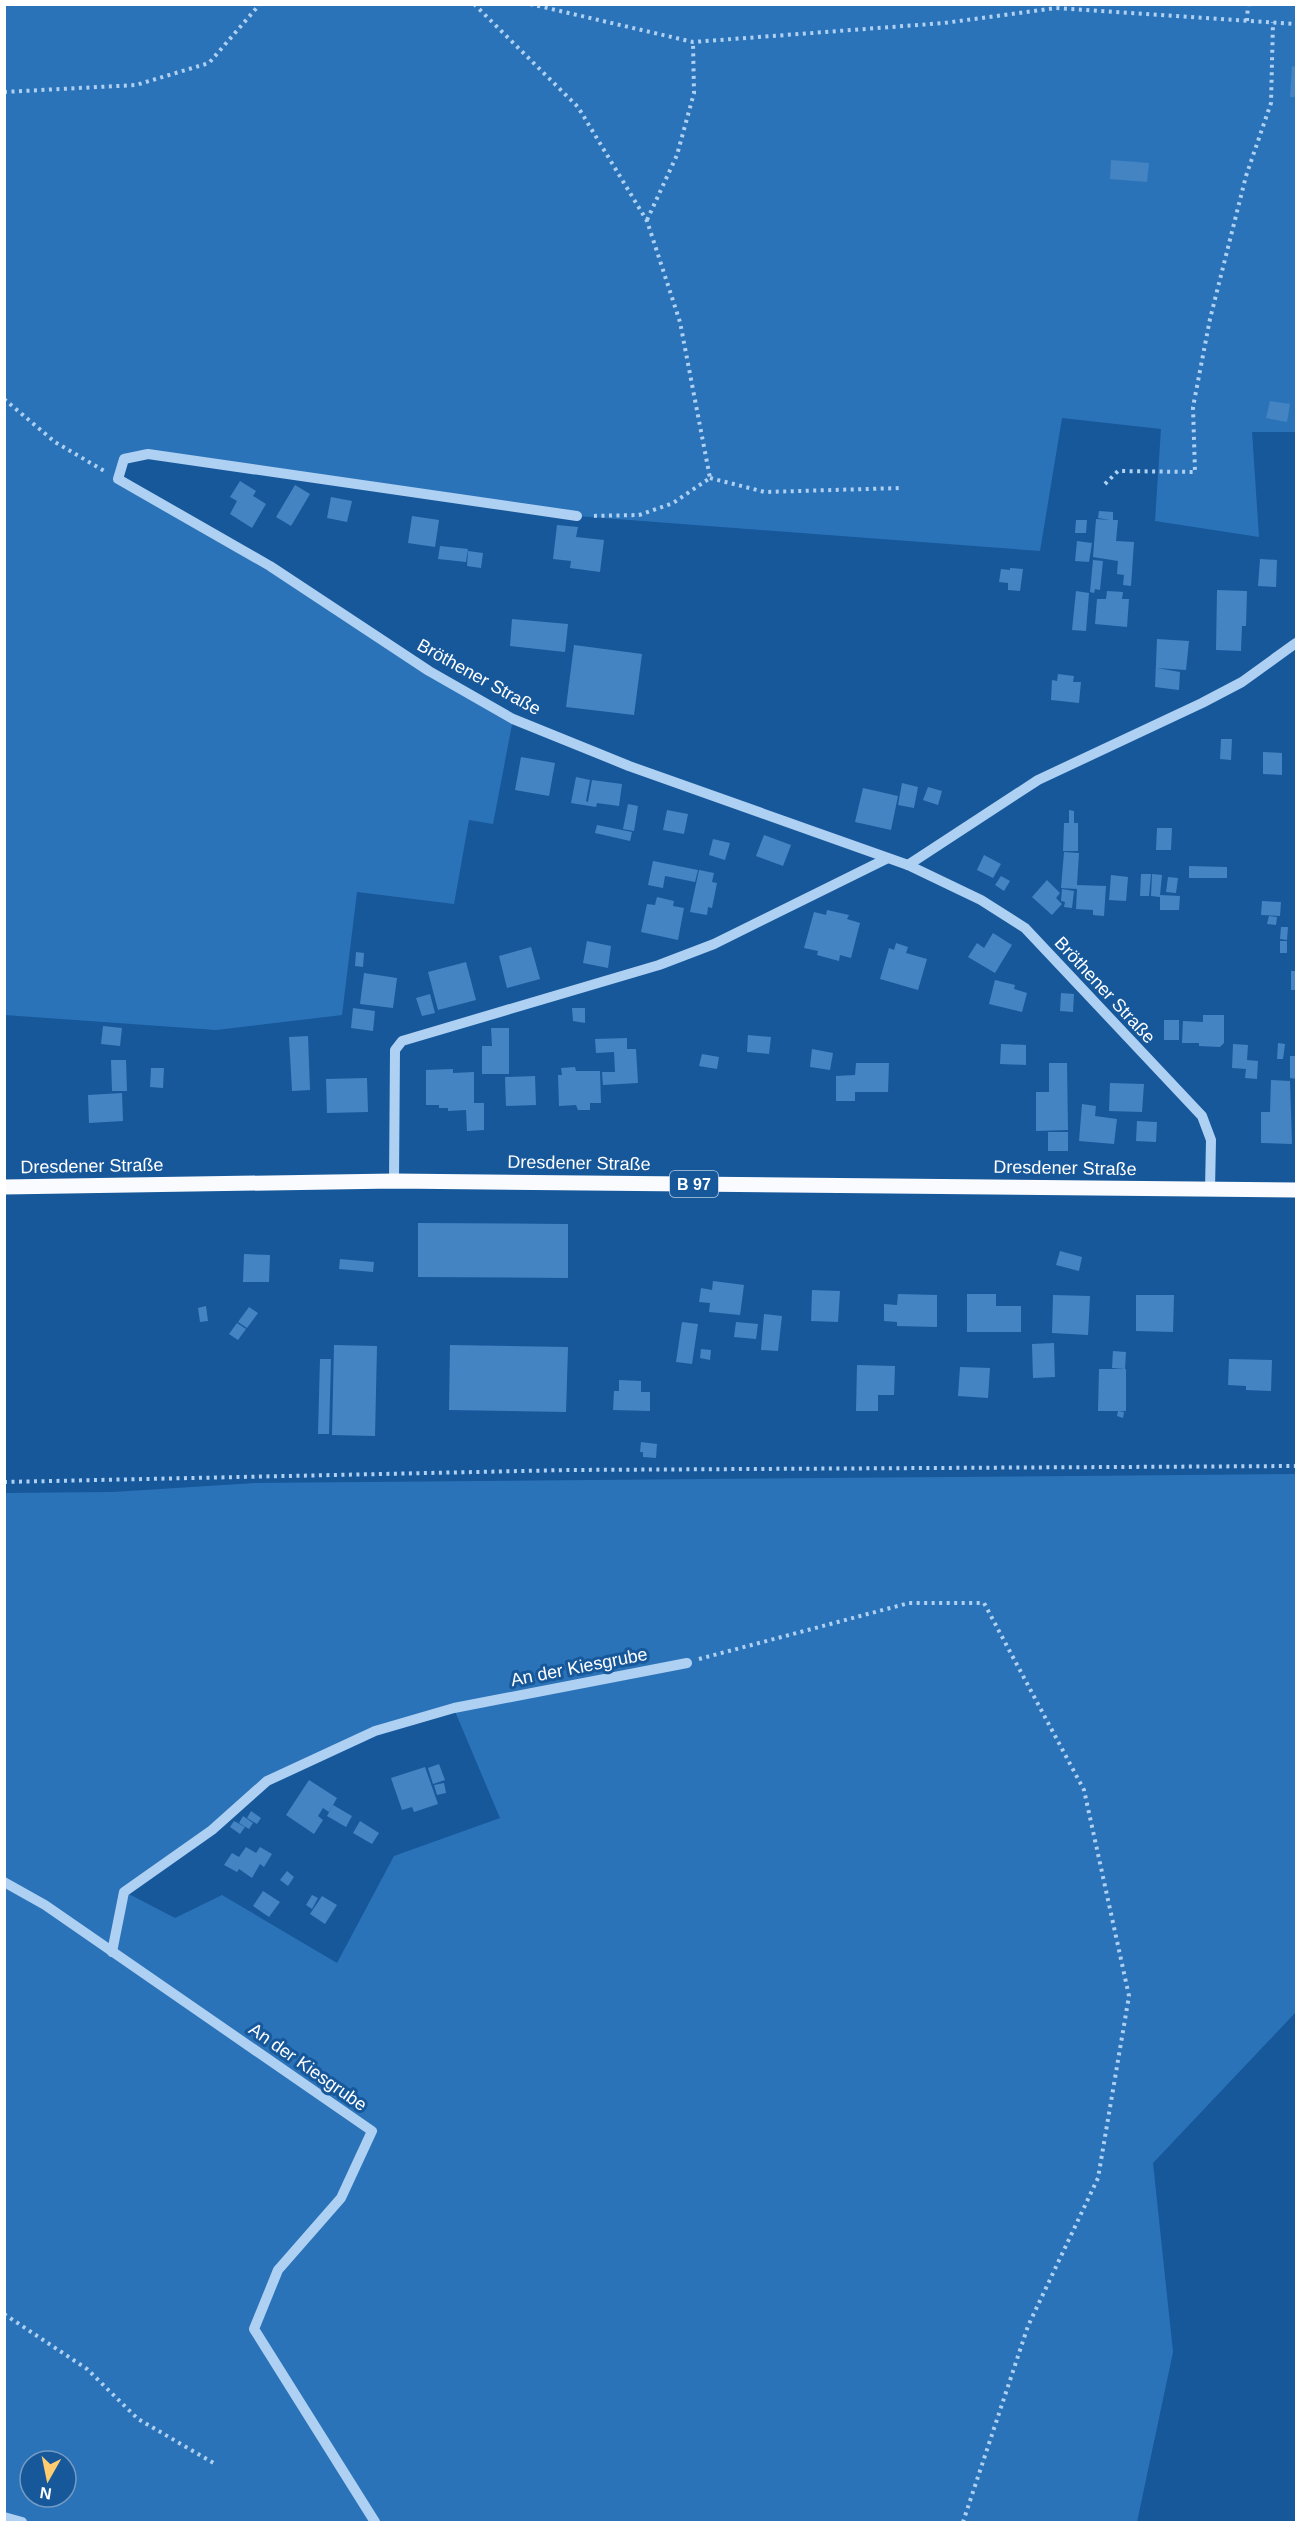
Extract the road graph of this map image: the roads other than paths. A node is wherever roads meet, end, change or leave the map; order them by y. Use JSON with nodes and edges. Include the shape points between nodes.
{"nodes":[{"id":1,"x":577,"y":516,"type":"road end"},
{"id":2,"x":1296,"y":643,"type":"edge"},
{"id":3,"x":886,"y":859,"type":"junction"},
{"id":4,"x":908,"y":865,"type":"junction"},
{"id":5,"x":394,"y":1181,"type":"junction"},
{"id":6,"x":4,"y":1187,"type":"edge"},
{"id":7,"x":1210,"y":1189,"type":"junction"},
{"id":8,"x":1296,"y":1190,"type":"edge"},
{"id":9,"x":687,"y":1663,"type":"road end"},
{"id":10,"x":4,"y":1882,"type":"edge"},
{"id":11,"x":112,"y":1952,"type":"junction"},
{"id":12,"x":4,"y":2517,"type":"edge"},
{"id":13,"x":22,"y":2523,"type":"edge"},
{"id":14,"x":375,"y":2523,"type":"edge"}],
"edges":[{"from":1,"to":3,"type":"street","name":"Bröthener Straße","via":[[148,454],[124,459],[118,479],[270,566],[429,671],[513,719],[629,766]]},
{"from":2,"to":4,"type":"street","via":[[1242,682],[1203,703],[1038,780]]},
{"from":3,"to":4,"type":"street","name":"Bröthener Straße"},
{"from":3,"to":5,"type":"street","via":[[703,948],[659,965],[402,1041],[395,1050]]},
{"from":4,"to":7,"type":"street","name":"Bröthener Straße","via":[[981,900],[1024,928],[1202,1116],[1211,1140]]},
{"from":5,"to":6,"type":"main road","name":"Dresdener Straße","number":"B 97"},
{"from":5,"to":7,"type":"main road","name":"Dresdener Straße","number":"B 97"},
{"from":7,"to":8,"type":"main road","name":"Dresdener Straße","number":"B 97"},
{"from":9,"to":11,"type":"street","name":"An der Kiesgrube","via":[[454,1708],[375,1731],[267,1781],[212,1830],[124,1892]]},
{"from":10,"to":11,"type":"street","name":"An der Kiesgrube"},
{"from":11,"to":14,"type":"street","name":"An der Kiesgrube","via":[[372,2131],[341,2198],[278,2270],[254,2329]]},
{"from":12,"to":13,"type":"street"}]}
